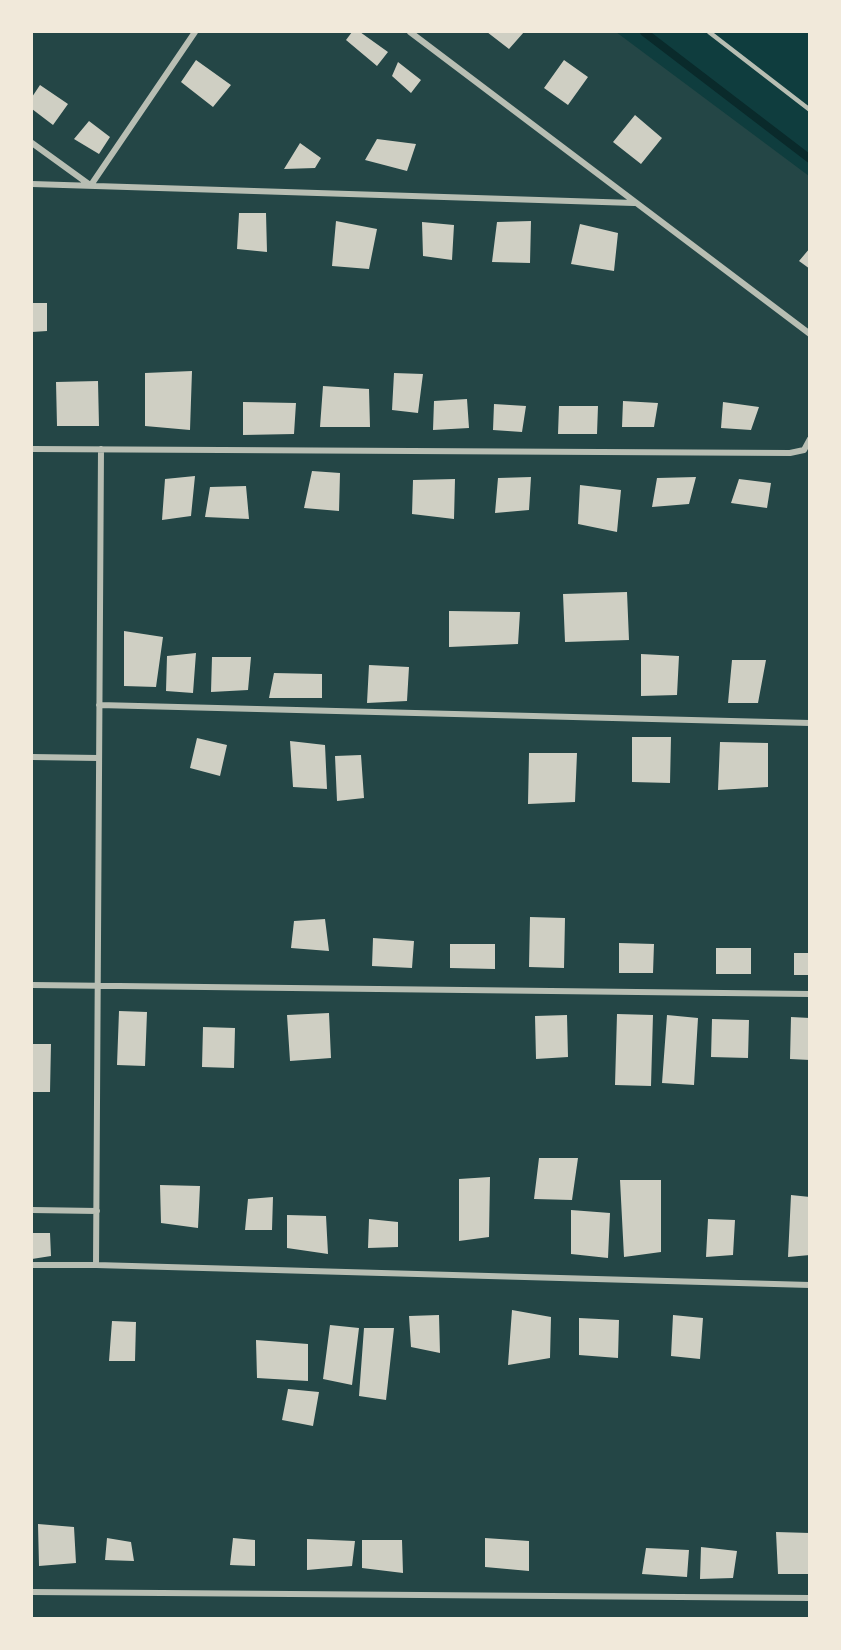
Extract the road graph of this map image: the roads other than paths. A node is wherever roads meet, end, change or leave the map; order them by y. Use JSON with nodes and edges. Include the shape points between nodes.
{"nodes":[{"id":1,"x":195,"y":32,"type":"edge"},
{"id":2,"x":410,"y":32,"type":"edge"},
{"id":3,"x":709,"y":32,"type":"edge"},
{"id":4,"x":810,"y":110,"type":"edge"},
{"id":5,"x":32,"y":143,"type":"edge"},
{"id":6,"x":32,"y":184,"type":"edge"},
{"id":7,"x":91,"y":185,"type":"junction"},
{"id":8,"x":634,"y":203,"type":"junction"},
{"id":9,"x":810,"y":334,"type":"edge"},
{"id":10,"x":810,"y":439,"type":"edge"},
{"id":11,"x":32,"y":449,"type":"edge"},
{"id":12,"x":100,"y":449,"type":"junction"},
{"id":13,"x":99,"y":705,"type":"junction"},
{"id":14,"x":810,"y":723,"type":"edge"},
{"id":15,"x":32,"y":756,"type":"edge"},
{"id":16,"x":98,"y":758,"type":"junction"},
{"id":17,"x":32,"y":985,"type":"edge"},
{"id":18,"x":98,"y":986,"type":"junction"},
{"id":19,"x":810,"y":994,"type":"edge"},
{"id":20,"x":32,"y":1210,"type":"edge"},
{"id":21,"x":97,"y":1211,"type":"junction"},
{"id":22,"x":32,"y":1264,"type":"edge"},
{"id":23,"x":96,"y":1264,"type":"junction"},
{"id":24,"x":810,"y":1285,"type":"edge"},
{"id":25,"x":32,"y":1592,"type":"edge"},
{"id":26,"x":810,"y":1598,"type":"edge"}],
"edges":[{"from":1,"to":7,"type":"street"},
{"from":2,"to":8,"type":"street"},
{"from":3,"to":4,"type":"lane"},
{"from":5,"to":7,"type":"street"},
{"from":6,"to":7,"type":"street"},
{"from":7,"to":8,"type":"street"},
{"from":8,"to":9,"type":"street"},
{"from":10,"to":12,"type":"street","via":[[804,450],[790,453]]},
{"from":11,"to":12,"type":"street"},
{"from":12,"to":13,"type":"street"},
{"from":13,"to":14,"type":"street"},
{"from":13,"to":16,"type":"street"},
{"from":15,"to":16,"type":"street"},
{"from":16,"to":18,"type":"street"},
{"from":17,"to":18,"type":"street"},
{"from":18,"to":19,"type":"street"},
{"from":18,"to":21,"type":"street"},
{"from":20,"to":21,"type":"street"},
{"from":21,"to":23,"type":"street"},
{"from":22,"to":23,"type":"street"},
{"from":23,"to":24,"type":"street"},
{"from":25,"to":26,"type":"street"}]}
